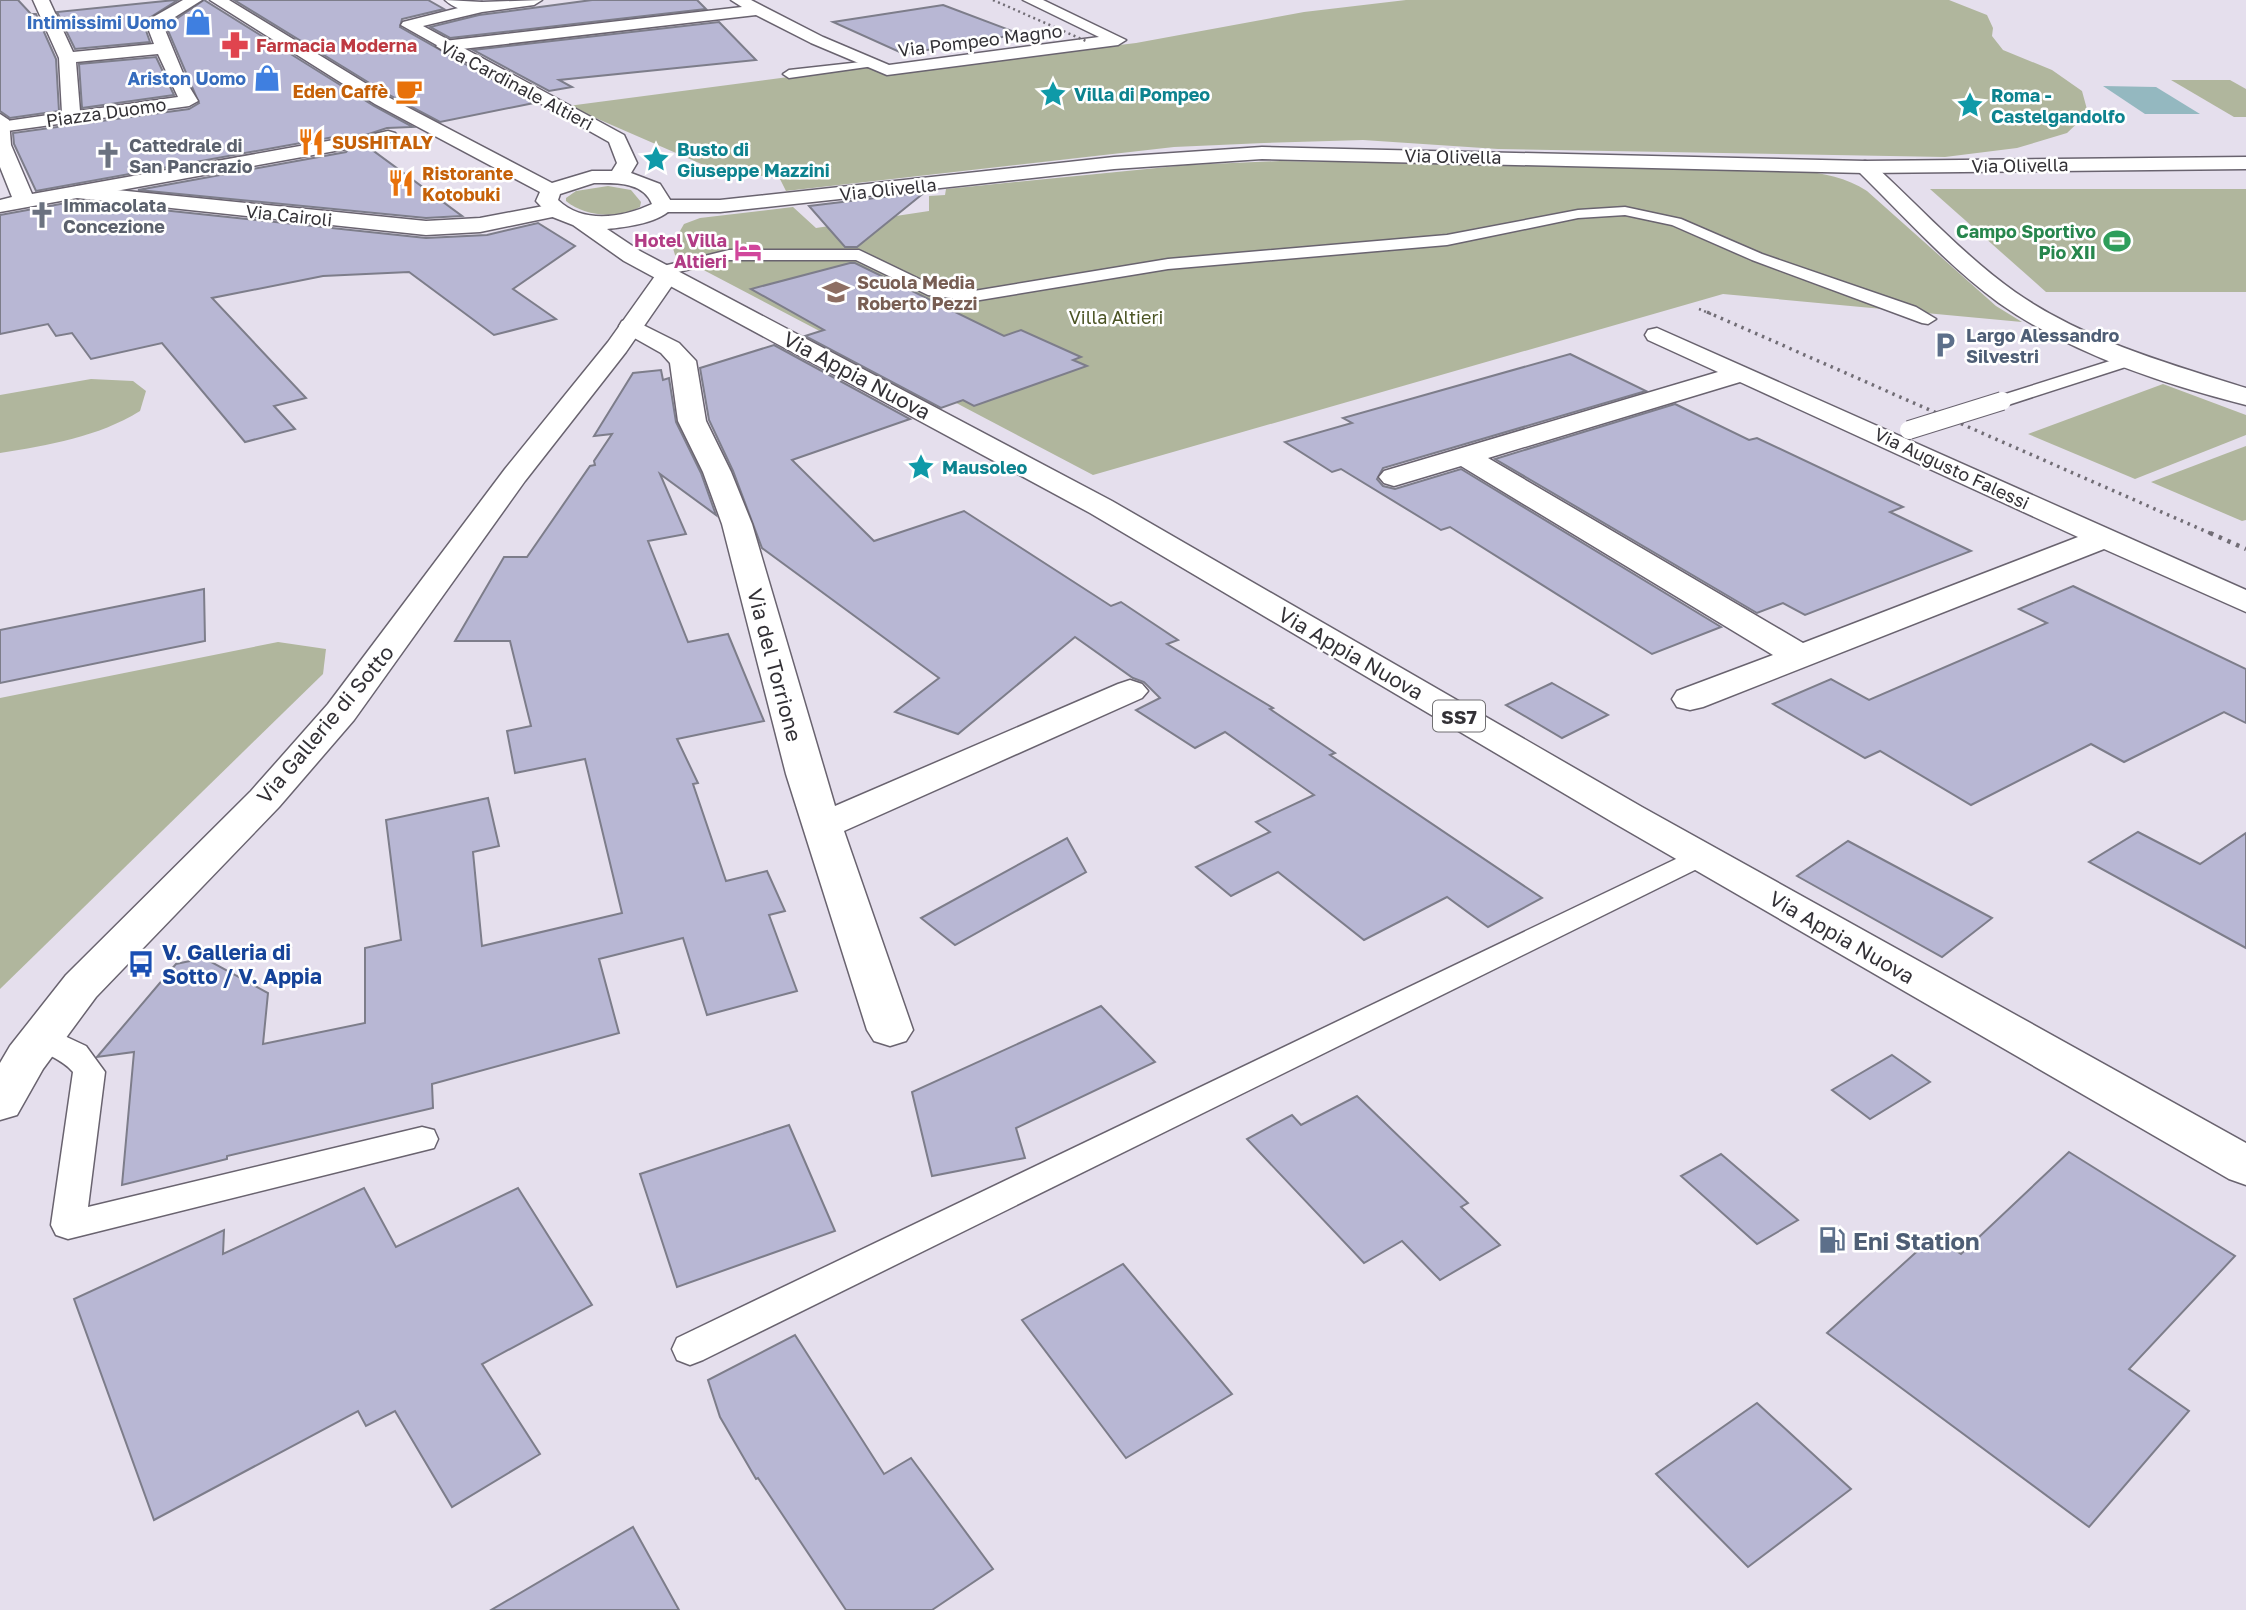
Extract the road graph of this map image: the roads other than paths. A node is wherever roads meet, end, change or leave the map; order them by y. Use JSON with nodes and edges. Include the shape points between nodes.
{"nodes":[{"id":1,"x":41,"y":0,"type":"edge"},
{"id":2,"x":194,"y":0,"type":"edge"},
{"id":3,"x":218,"y":0,"type":"edge"},
{"id":4,"x":453,"y":0,"type":"edge"},
{"id":5,"x":534,"y":0,"type":"edge"},
{"id":6,"x":739,"y":0,"type":"edge"},
{"id":7,"x":1031,"y":0,"type":"edge"},
{"id":8,"x":482,"y":7,"type":"junction"},
{"id":9,"x":760,"y":10,"type":"junction"},
{"id":10,"x":444,"y":46,"type":"junction"},
{"id":11,"x":164,"y":48,"type":"junction"},
{"id":12,"x":67,"y":58,"type":"junction"},
{"id":13,"x":870,"y":64,"type":"junction"},
{"id":14,"x":789,"y":74,"type":"dead end"},
{"id":15,"x":71,"y":116,"type":"junction"},
{"id":16,"x":1,"y":131,"type":"edge"},
{"id":17,"x":340,"y":145,"type":"dead end"},
{"id":18,"x":2246,"y":163,"type":"edge"},
{"id":19,"x":1865,"y":167,"type":"junction"},
{"id":20,"x":619,"y":177,"type":"junction"},
{"id":21,"x":77,"y":192,"type":"junction"},
{"id":22,"x":552,"y":200,"type":"junction"},
{"id":23,"x":24,"y":201,"type":"junction"},
{"id":24,"x":0,"y":205,"type":"edge"},
{"id":25,"x":659,"y":209,"type":"junction"},
{"id":26,"x":581,"y":221,"type":"junction"},
{"id":27,"x":632,"y":256,"type":"junction"},
{"id":28,"x":665,"y":272,"type":"junction"},
{"id":29,"x":1928,"y":319,"type":"dead end"},
{"id":30,"x":631,"y":326,"type":"junction"},
{"id":31,"x":1657,"y":335,"type":"dead end"},
{"id":32,"x":2132,"y":359,"type":"junction"},
{"id":33,"x":1743,"y":373,"type":"junction"},
{"id":34,"x":2246,"y":397,"type":"edge"},
{"id":35,"x":1897,"y":434,"type":"junction"},
{"id":36,"x":1464,"y":456,"type":"junction"},
{"id":37,"x":1394,"y":477,"type":"dead end"},
{"id":38,"x":2105,"y":538,"type":"junction"},
{"id":39,"x":2246,"y":602,"type":"edge"},
{"id":40,"x":1800,"y":656,"type":"junction"},
{"id":41,"x":1130,"y":691,"type":"dead end"},
{"id":42,"x":1690,"y":699,"type":"dead end"},
{"id":43,"x":822,"y":826,"type":"junction"},
{"id":44,"x":1701,"y":856,"type":"junction"},
{"id":45,"x":890,"y":1030,"type":"dead end"},
{"id":46,"x":41,"y":1035,"type":"junction"},
{"id":47,"x":0,"y":1103,"type":"edge"},
{"id":48,"x":422,"y":1139,"type":"dead end"},
{"id":49,"x":2246,"y":1166,"type":"edge"},
{"id":50,"x":690,"y":1349,"type":"dead end"}],
"edges":[{"from":1,"to":12,"type":"street"},
{"from":2,"to":11,"type":"street","via":[[154,23]]},
{"from":3,"to":22,"type":"street","via":[[392,110]]},
{"from":4,"to":8,"type":"street"},
{"from":5,"to":8,"type":"street"},
{"from":6,"to":9,"type":"street","name":"Via Pompeo Magno"},
{"from":7,"to":13,"type":"street","name":"Via Pompeo Magno","via":[[1117,38],[1115,43],[887,70]]},
{"from":8,"to":10,"type":"street","name":"Via Cardinale Altieri","via":[[409,25]]},
{"from":9,"to":10,"type":"street"},
{"from":9,"to":13,"type":"street","name":"Via Pompeo Magno"},
{"from":10,"to":20,"type":"street","name":"Via Cardinale Altieri","via":[[617,139],[627,163]]},
{"from":11,"to":12,"type":"street"},
{"from":11,"to":15,"type":"street","name":"Piazza Duomo","via":[[189,101]]},
{"from":12,"to":15,"type":"street"},
{"from":13,"to":14,"type":"lane"},
{"from":15,"to":16,"type":"street","name":"Piazza Duomo"},
{"from":16,"to":23,"type":"street"},
{"from":17,"to":21,"type":"street"},
{"from":18,"to":19,"type":"street","name":"Via Olivella"},
{"from":19,"to":25,"type":"street","name":"Via Olivella","via":[[1262,153],[1126,162]]},
{"from":19,"to":32,"type":"street","via":[[2015,302],[2064,330]]},
{"from":20,"to":22,"type":"street","name":"Via Cairoli","via":[[592,177]]},
{"from":20,"to":25,"type":"street","via":[[650,187],[661,197]]},
{"from":21,"to":22,"type":"street","name":"Via Cairoli","via":[[398,227],[480,225]]},
{"from":21,"to":23,"type":"street","name":"Via Cairoli"},
{"from":22,"to":26,"type":"street"},
{"from":23,"to":24,"type":"street","name":"Via Cairoli"},
{"from":25,"to":26,"type":"street","name":"Via Olivella","via":[[626,219]]},
{"from":25,"to":27,"type":"street"},
{"from":26,"to":27,"type":"street","name":"Via Appia Nuova","number":"SS7"},
{"from":27,"to":28,"type":"street","name":"Via Appia Nuova","number":"SS7"},
{"from":28,"to":29,"type":"lane","via":[[729,254],[859,255],[934,292],[974,296],[1168,264],[1437,242],[1578,214],[1625,211],[1676,222],[1757,257]]},
{"from":28,"to":30,"type":"street","name":"Via Gallerie di Sotto"},
{"from":28,"to":44,"type":"street","name":"Via Appia Nuova","number":"SS7","via":[[1101,507]]},
{"from":30,"to":43,"type":"street","name":"Via del Torrione","via":[[670,348],[683,362],[692,421],[737,524]]},
{"from":30,"to":46,"type":"street","name":"Via Gallerie di Sotto","via":[[341,712],[265,799],[124,940]]},
{"from":31,"to":33,"type":"street","name":"Via Augusto Falessi"},
{"from":32,"to":34,"type":"street"},
{"from":32,"to":35,"type":"lane","bridge":true},
{"from":33,"to":35,"type":"street","name":"Via Augusto Falessi"},
{"from":33,"to":36,"type":"street"},
{"from":35,"to":38,"type":"street","name":"Via Augusto Falessi"},
{"from":36,"to":37,"type":"street"},
{"from":36,"to":40,"type":"street"},
{"from":38,"to":39,"type":"street","name":"Via Augusto Falessi"},
{"from":38,"to":40,"type":"street"},
{"from":40,"to":42,"type":"street"},
{"from":41,"to":43,"type":"street"},
{"from":43,"to":45,"type":"street","name":"Via del Torrione"},
{"from":44,"to":49,"type":"street","name":"Via Appia Nuova","number":"SS7"},
{"from":44,"to":50,"type":"lane"},
{"from":46,"to":47,"type":"street","name":"Via Gallerie di Sotto"},
{"from":46,"to":48,"type":"lane","via":[[70,1049],[89,1072],[68,1225]]}]}
